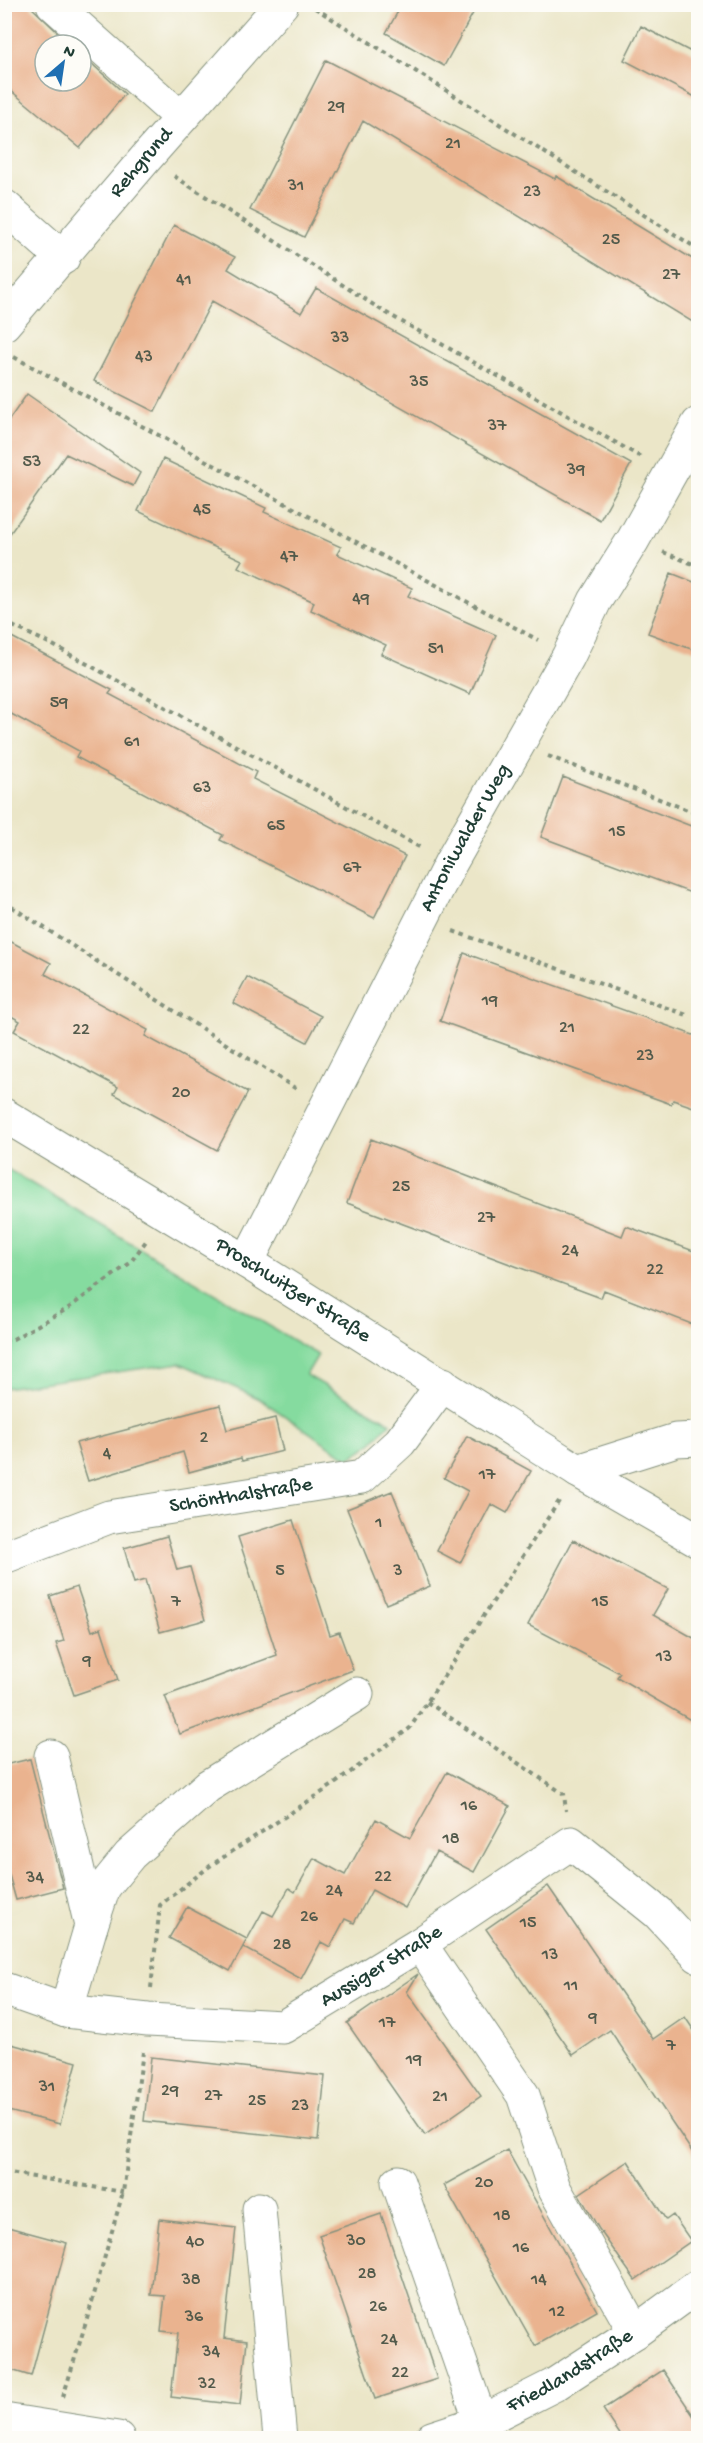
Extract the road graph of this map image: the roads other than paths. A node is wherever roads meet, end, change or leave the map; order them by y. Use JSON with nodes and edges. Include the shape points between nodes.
{"nodes":[{"id":1,"x":52,"y":4,"type":"edge"},
{"id":2,"x":282,"y":4,"type":"edge"},
{"id":3,"x":181,"y":118,"type":"junction"},
{"id":4,"x":4,"y":206,"type":"edge"},
{"id":5,"x":63,"y":258,"type":"junction"},
{"id":6,"x":4,"y":324,"type":"edge"},
{"id":7,"x":699,"y":424,"type":"edge"},
{"id":8,"x":4,"y":1115,"type":"edge"},
{"id":9,"x":247,"y":1262,"type":"junction"},
{"id":10,"x":443,"y":1384,"type":"junction"},
{"id":11,"x":699,"y":1439,"type":"edge"},
{"id":12,"x":579,"y":1471,"type":"junction"},
{"id":13,"x":699,"y":1540,"type":"edge"},
{"id":14,"x":4,"y":1557,"type":"edge"},
{"id":15,"x":357,"y":1694,"type":"dead end"},
{"id":16,"x":51,"y":1756,"type":"dead end"},
{"id":17,"x":91,"y":1926,"type":"junction"},
{"id":18,"x":420,"y":1944,"type":"junction"},
{"id":19,"x":699,"y":1956,"type":"edge"},
{"id":20,"x":4,"y":1989,"type":"edge"},
{"id":21,"x":66,"y":2011,"type":"junction"},
{"id":22,"x":398,"y":2182,"type":"dead end"},
{"id":23,"x":259,"y":2209,"type":"dead end"},
{"id":24,"x":699,"y":2286,"type":"edge"},
{"id":25,"x":635,"y":2332,"type":"junction"},
{"id":26,"x":4,"y":2420,"type":"edge"},
{"id":27,"x":481,"y":2422,"type":"junction"},
{"id":28,"x":100,"y":2437,"type":"edge"},
{"id":29,"x":280,"y":2439,"type":"edge"},
{"id":30,"x":432,"y":2439,"type":"edge"}],
"edges":[{"from":1,"to":3,"type":"street"},
{"from":2,"to":3,"type":"street","name":"Rehgrund"},
{"from":3,"to":5,"type":"street","name":"Rehgrund"},
{"from":4,"to":5,"type":"street"},
{"from":5,"to":6,"type":"street","name":"Rehgrund"},
{"from":7,"to":9,"type":"street","name":"Antoniwalder Weg","via":[[595,601],[568,657],[450,864]]},
{"from":8,"to":9,"type":"street","name":"Proschwitzer Straße"},
{"from":9,"to":10,"type":"street","name":"Proschwitzer Straße"},
{"from":10,"to":12,"type":"street","name":"Proschwitzer Straße"},
{"from":10,"to":14,"type":"street","name":"Schönthalstraße","via":[[400,1442],[362,1477],[109,1516]]},
{"from":11,"to":12,"type":"street","via":[[676,1440]]},
{"from":12,"to":13,"type":"street","name":"Proschwitzer Straße"},
{"from":15,"to":17,"type":"street","via":[[200,1794],[130,1855],[104,1887]]},
{"from":16,"to":17,"type":"street"},
{"from":17,"to":21,"type":"street"},
{"from":18,"to":19,"type":"street","name":"Aussiger Straße","via":[[571,1843],[657,1913]]},
{"from":18,"to":21,"type":"street","name":"Aussiger Straße","via":[[283,2027]]},
{"from":18,"to":25,"type":"street","via":[[523,2095],[555,2188]]},
{"from":20,"to":21,"type":"street","name":"Aussiger Straße"},
{"from":22,"to":27,"type":"street"},
{"from":23,"to":29,"type":"street"},
{"from":24,"to":25,"type":"street","name":"Friedlandstraße"},
{"from":25,"to":27,"type":"street","name":"Friedlandstraße","via":[[554,2385]]},
{"from":26,"to":28,"type":"street"},
{"from":27,"to":30,"type":"street","name":"Friedlandstraße"}]}
